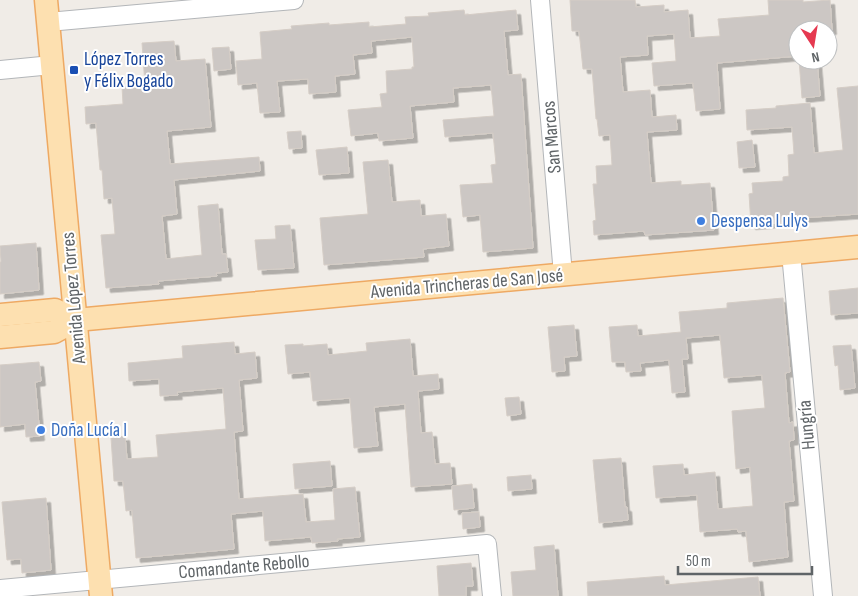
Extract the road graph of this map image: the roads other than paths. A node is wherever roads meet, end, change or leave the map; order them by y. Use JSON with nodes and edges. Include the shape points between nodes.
{"nodes":[{"id":1,"x":294,"y":0,"type":"edge"},
{"id":2,"x":540,"y":0,"type":"edge"},
{"id":3,"x":47,"y":11,"type":"edge"},
{"id":4,"x":52,"y":65,"type":"junction"},
{"id":5,"x":0,"y":70,"type":"edge"},
{"id":6,"x":858,"y":247,"type":"edge"},
{"id":7,"x":791,"y":253,"type":"junction"},
{"id":8,"x":564,"y":274,"type":"junction"},
{"id":9,"x":0,"y":315,"type":"edge"},
{"id":10,"x":76,"y":320,"type":"junction"},
{"id":11,"x":0,"y":337,"type":"edge"},
{"id":12,"x":100,"y":588,"type":"edge"},
{"id":13,"x":0,"y":589,"type":"edge"},
{"id":14,"x":492,"y":596,"type":"edge"},
{"id":15,"x":823,"y":596,"type":"edge"}],
"edges":[{"from":1,"to":3,"type":"street"},
{"from":2,"to":8,"type":"street","name":"San Marcos"},
{"from":3,"to":4,"type":"main road","name":"Avenida López Torres"},
{"from":4,"to":5,"type":"street"},
{"from":4,"to":10,"type":"main road","name":"Avenida López Torres"},
{"from":6,"to":7,"type":"main road","name":"Avenida Trincheras de San José"},
{"from":7,"to":8,"type":"main road","name":"Avenida Trincheras de San José"},
{"from":7,"to":15,"type":"street","name":"Hungría"},
{"from":8,"to":10,"type":"main road","name":"Avenida Trincheras de San José"},
{"from":9,"to":10,"type":"main road","via":[[55,310]]},
{"from":10,"to":11,"type":"main road","via":[[54,332]]},
{"from":10,"to":12,"type":"main road","name":"Avenida López Torres"},
{"from":12,"to":13,"type":"street","name":"Comandante Rebollo"},
{"from":12,"to":14,"type":"street","name":"Comandante Rebollo","via":[[487,544]]}]}
